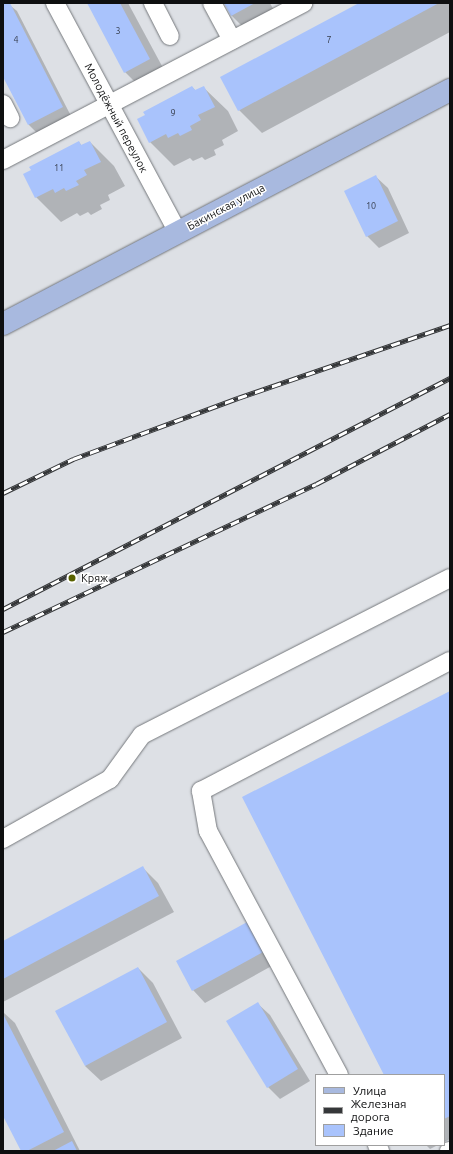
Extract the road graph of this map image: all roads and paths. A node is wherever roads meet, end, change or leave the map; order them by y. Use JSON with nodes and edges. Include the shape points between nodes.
{"nodes":[{"id":1,"x":54,"y":3,"type":"edge"},
{"id":2,"x":153,"y":3,"type":"edge"},
{"id":3,"x":212,"y":3,"type":"edge"},
{"id":4,"x":303,"y":3,"type":"edge"},
{"id":5,"x":170,"y":36,"type":"dead end"},
{"id":6,"x":232,"y":40,"type":"junction"},
{"id":7,"x":450,"y":90,"type":"edge"},
{"id":8,"x":109,"y":104,"type":"junction"},
{"id":9,"x":3,"y":160,"type":"edge"},
{"id":10,"x":178,"y":232,"type":"junction"},
{"id":11,"x":3,"y":324,"type":"edge"},
{"id":12,"x":450,"y":578,"type":"edge"},
{"id":13,"x":450,"y":661,"type":"edge"},
{"id":14,"x":3,"y":839,"type":"edge"},
{"id":15,"x":338,"y":1074,"type":"edge"}],
"edges":[{"from":1,"to":8,"type":"street","name":"Молодёжный переулок"},
{"from":2,"to":5,"type":"street"},
{"from":3,"to":6,"type":"street"},
{"from":4,"to":6,"type":"street"},
{"from":6,"to":8,"type":"street"},
{"from":7,"to":10,"type":"main road","name":"Бакинская улица"},
{"from":8,"to":9,"type":"street"},
{"from":8,"to":10,"type":"street","name":"Молодёжный переулок"},
{"from":10,"to":11,"type":"main road","name":"Бакинская улица"},
{"from":12,"to":14,"type":"street","via":[[142,736],[110,779]]},
{"from":13,"to":15,"type":"street","via":[[201,791],[208,831]]}]}
